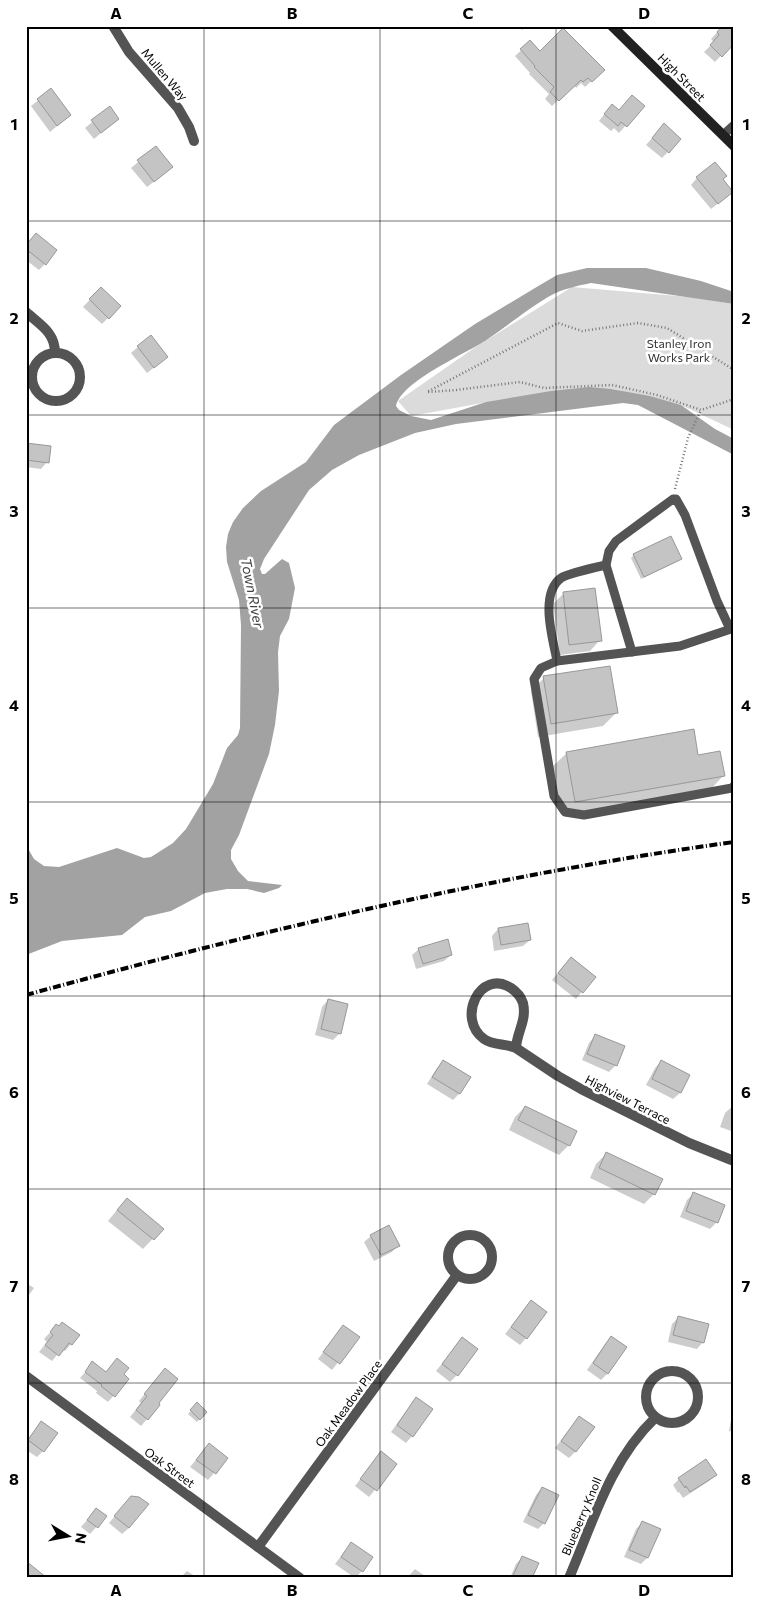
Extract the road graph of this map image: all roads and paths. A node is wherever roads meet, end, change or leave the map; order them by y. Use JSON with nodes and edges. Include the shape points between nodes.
{"nodes":[{"id":1,"x":113,"y":26,"type":"edge"},
{"id":2,"x":612,"y":26,"type":"edge"},
{"id":3,"x":734,"y":125,"type":"edge"},
{"id":4,"x":723,"y":135,"type":"junction"},
{"id":5,"x":194,"y":141,"type":"dead end"},
{"id":6,"x":734,"y":146,"type":"edge"},
{"id":7,"x":26,"y":312,"type":"edge"},
{"id":8,"x":55,"y":352,"type":"junction"},
{"id":9,"x":734,"y":370,"type":"edge"},
{"id":10,"x":734,"y":398,"type":"edge"},
{"id":11,"x":702,"y":410,"type":"junction"},
{"id":12,"x":673,"y":499,"type":"junction"},
{"id":13,"x":606,"y":565,"type":"junction"},
{"id":14,"x":732,"y":628,"type":"edge"},
{"id":15,"x":632,"y":652,"type":"junction"},
{"id":16,"x":557,"y":661,"type":"junction"},
{"id":17,"x":734,"y":786,"type":"edge"},
{"id":18,"x":516,"y":1048,"type":"junction"},
{"id":19,"x":734,"y":1161,"type":"edge"},
{"id":20,"x":457,"y":1275,"type":"junction"},
{"id":21,"x":26,"y":1376,"type":"edge"},
{"id":22,"x":655,"y":1418,"type":"junction"},
{"id":23,"x":258,"y":1547,"type":"junction"},
{"id":24,"x":300,"y":1578,"type":"edge"},
{"id":25,"x":569,"y":1578,"type":"edge"}],
"edges":[{"from":1,"to":5,"type":"street","name":"Mullen Way","via":[[129,52],[178,108]]},
{"from":2,"to":4,"type":"main road","name":"High Street"},
{"from":3,"to":4,"type":"lane"},
{"from":4,"to":6,"type":"main road","name":"High Street"},
{"from":7,"to":8,"type":"street","via":[[51,334]]},
{"from":8,"to":8,"type":"street","via":[[70,357],[76,364],[80,380],[72,394],[57,401],[42,396],[32,382],[32,374],[40,359]]},
{"from":9,"to":11,"type":"path","via":[[667,328],[638,323],[582,332],[558,323],[427,392],[520,382],[544,388],[612,385]]},
{"from":10,"to":11,"type":"path"},
{"from":11,"to":12,"type":"path","via":[[688,438]]},
{"from":12,"to":13,"type":"lane","via":[[616,542],[609,551]]},
{"from":12,"to":14,"type":"lane","via":[[685,515],[717,601]]},
{"from":13,"to":15,"type":"lane"},
{"from":13,"to":16,"type":"lane","via":[[562,578],[550,595],[548,616]]},
{"from":14,"to":15,"type":"lane","via":[[680,646]]},
{"from":15,"to":16,"type":"lane"},
{"from":16,"to":17,"type":"lane","via":[[541,668],[534,679],[554,796],[565,812],[584,815]]},
{"from":18,"to":18,"type":"street","name":"Highview Terrace","via":[[524,1021],[523,1003],[519,995],[507,986],[487,986],[474,1001],[473,1025],[481,1037],[492,1043]]},
{"from":18,"to":19,"type":"street","name":"Highview Terrace","via":[[582,1089],[689,1143]]},
{"from":20,"to":20,"type":"street","via":[[474,1278],[488,1270],[492,1253],[483,1239],[467,1235],[453,1244],[448,1260]]},
{"from":20,"to":23,"type":"street","name":"Oak Meadow Place"},
{"from":21,"to":23,"type":"street","name":"Oak Street"},
{"from":22,"to":22,"type":"street","via":[[646,1398],[654,1378],[672,1371],[693,1380],[698,1391],[693,1414],[676,1424]]},
{"from":22,"to":25,"type":"street","name":"Blueberry Knoll","via":[[630,1447],[611,1478],[594,1512]]},
{"from":23,"to":24,"type":"street","name":"Oak Street"}]}
